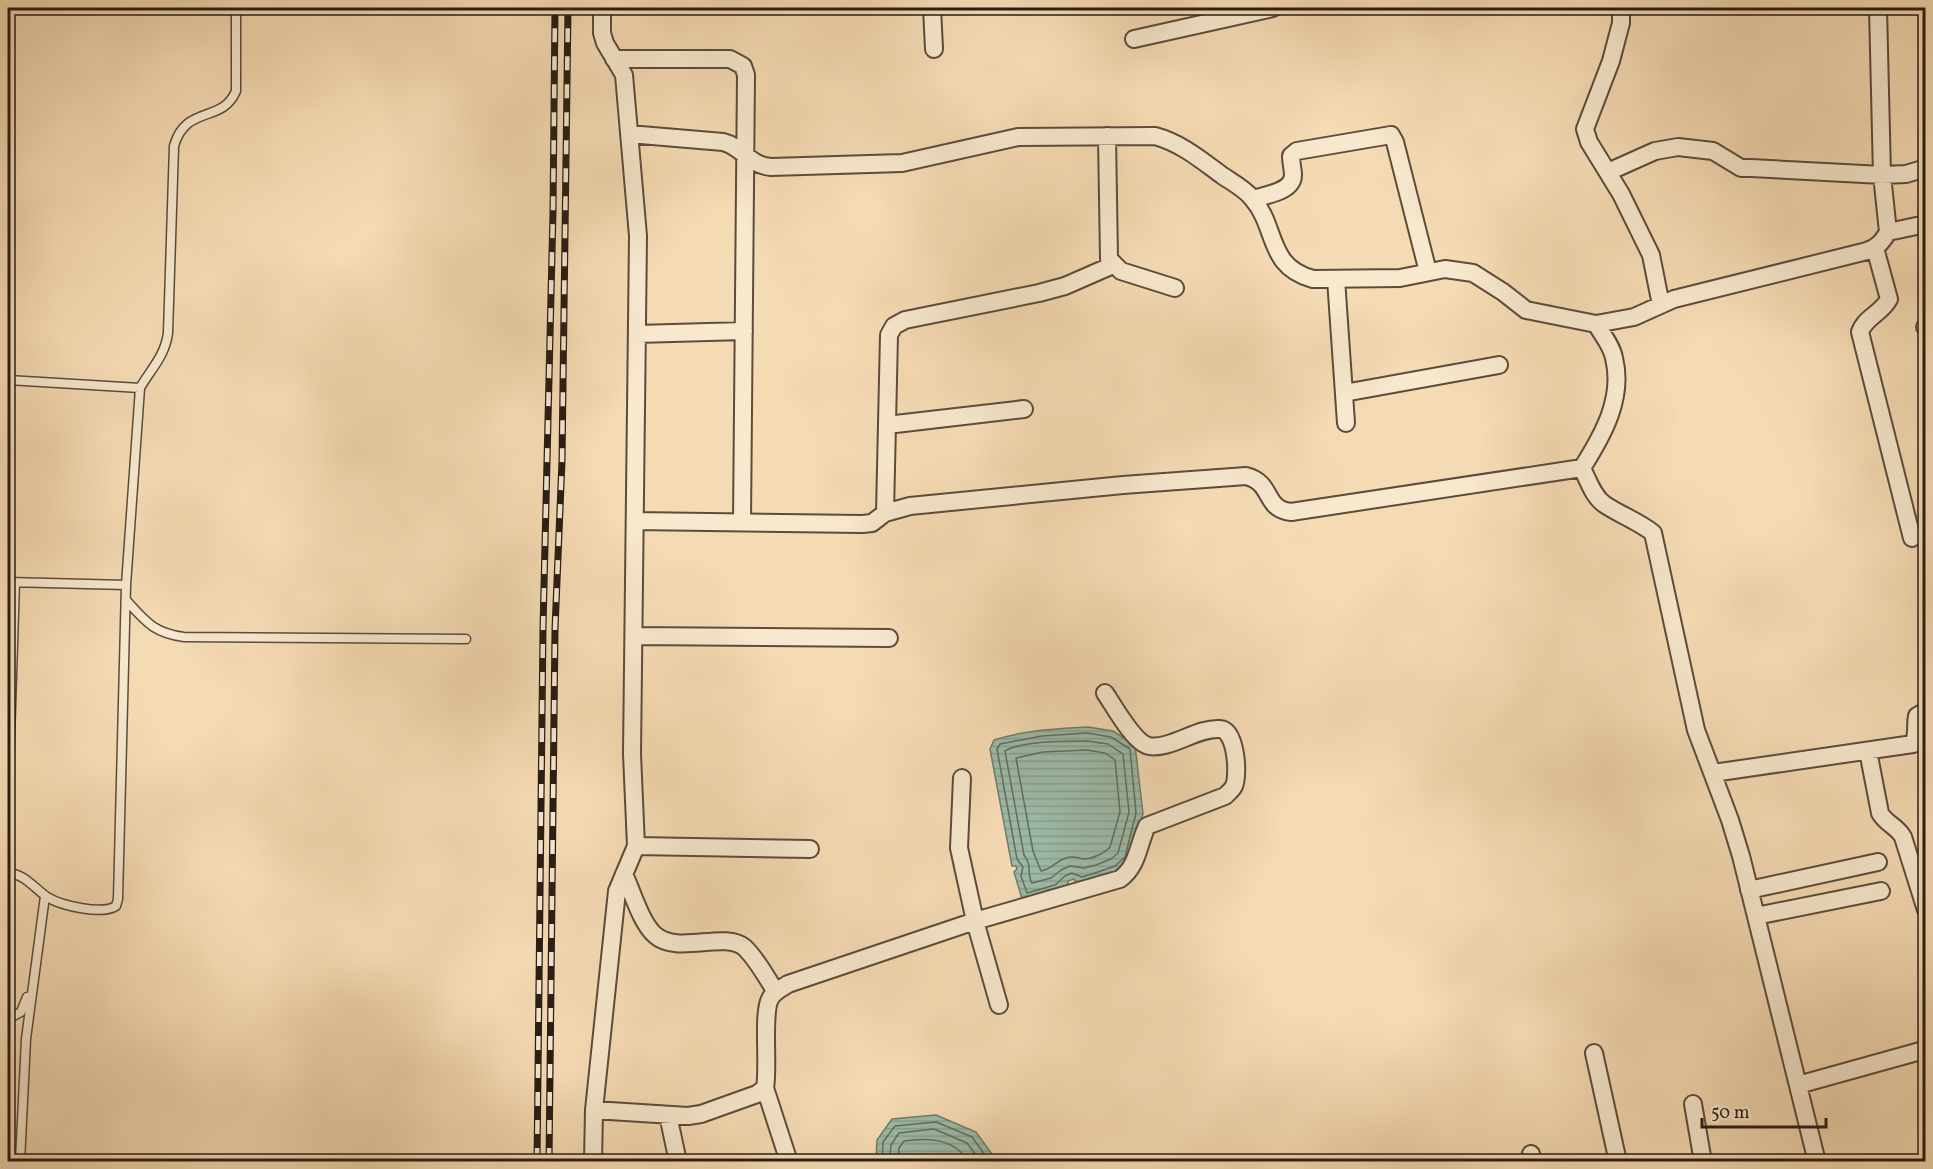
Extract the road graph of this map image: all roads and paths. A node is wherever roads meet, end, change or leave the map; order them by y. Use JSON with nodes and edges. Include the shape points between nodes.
{"nodes":[{"id":1,"x":236,"y":8,"type":"edge"},
{"id":2,"x":602,"y":8,"type":"edge"},
{"id":3,"x":932,"y":8,"type":"edge"},
{"id":4,"x":1273,"y":8,"type":"edge"},
{"id":5,"x":1621,"y":8,"type":"edge"},
{"id":6,"x":1878,"y":8,"type":"edge"},
{"id":7,"x":1134,"y":39,"type":"dead end"},
{"id":8,"x":934,"y":48,"type":"dead end"},
{"id":9,"x":614,"y":59,"type":"junction"},
{"id":10,"x":629,"y":134,"type":"junction"},
{"id":11,"x":1107,"y":136,"type":"junction"},
{"id":12,"x":746,"y":157,"type":"junction"},
{"id":13,"x":1926,"y":168,"type":"edge"},
{"id":14,"x":1608,"y":172,"type":"junction"},
{"id":15,"x":1882,"y":175,"type":"junction"},
{"id":16,"x":1253,"y":199,"type":"junction"},
{"id":17,"x":1926,"y":224,"type":"edge"},
{"id":18,"x":1888,"y":232,"type":"junction"},
{"id":19,"x":1875,"y":248,"type":"junction"},
{"id":20,"x":1113,"y":265,"type":"junction"},
{"id":21,"x":1428,"y":272,"type":"junction"},
{"id":22,"x":1336,"y":279,"type":"junction"},
{"id":23,"x":1175,"y":288,"type":"dead end"},
{"id":24,"x":1661,"y":305,"type":"junction"},
{"id":25,"x":1596,"y":324,"type":"junction"},
{"id":26,"x":744,"y":331,"type":"junction"},
{"id":27,"x":637,"y":334,"type":"junction"},
{"id":28,"x":1499,"y":365,"type":"dead end"},
{"id":29,"x":8,"y":380,"type":"edge"},
{"id":30,"x":140,"y":388,"type":"junction"},
{"id":31,"x":1344,"y":393,"type":"junction"},
{"id":32,"x":1024,"y":409,"type":"dead end"},
{"id":33,"x":1346,"y":423,"type":"dead end"},
{"id":34,"x":887,"y":425,"type":"junction"},
{"id":35,"x":1582,"y":468,"type":"junction"},
{"id":36,"x":885,"y":513,"type":"junction"},
{"id":37,"x":635,"y":521,"type":"junction"},
{"id":38,"x":742,"y":522,"type":"junction"},
{"id":39,"x":1912,"y":538,"type":"dead end"},
{"id":40,"x":11,"y":582,"type":"edge"},
{"id":41,"x":126,"y":585,"type":"junction"},
{"id":42,"x":126,"y":600,"type":"junction"},
{"id":43,"x":634,"y":636,"type":"junction"},
{"id":44,"x":889,"y":638,"type":"dead end"},
{"id":45,"x":466,"y":639,"type":"dead end"},
{"id":46,"x":1105,"y":693,"type":"dead end"},
{"id":47,"x":1926,"y":711,"type":"edge"},
{"id":48,"x":1868,"y":751,"type":"junction"},
{"id":49,"x":1713,"y":773,"type":"junction"},
{"id":50,"x":962,"y":778,"type":"dead end"},
{"id":51,"x":8,"y":800,"type":"edge"},
{"id":52,"x":636,"y":846,"type":"junction"},
{"id":53,"x":810,"y":849,"type":"dead end"},
{"id":54,"x":1878,"y":862,"type":"dead end"},
{"id":55,"x":8,"y":873,"type":"edge"},
{"id":56,"x":624,"y":874,"type":"junction"},
{"id":57,"x":1749,"y":890,"type":"junction"},
{"id":58,"x":1881,"y":891,"type":"dead end"},
{"id":59,"x":45,"y":896,"type":"junction"},
{"id":60,"x":1926,"y":910,"type":"edge"},
{"id":61,"x":1756,"y":916,"type":"junction"},
{"id":62,"x":975,"y":921,"type":"junction"},
{"id":63,"x":776,"y":992,"type":"junction"},
{"id":64,"x":999,"y":1005,"type":"dead end"},
{"id":65,"x":8,"y":1019,"type":"edge"},
{"id":66,"x":1924,"y":1050,"type":"dead end"},
{"id":67,"x":1594,"y":1053,"type":"dead end"},
{"id":68,"x":1798,"y":1085,"type":"junction"},
{"id":69,"x":765,"y":1088,"type":"junction"},
{"id":70,"x":1693,"y":1104,"type":"dead end"},
{"id":71,"x":594,"y":1110,"type":"junction"},
{"id":72,"x":668,"y":1115,"type":"junction"},
{"id":73,"x":20,"y":1161,"type":"edge"},
{"id":74,"x":593,"y":1161,"type":"edge"},
{"id":75,"x":678,"y":1161,"type":"edge"},
{"id":76,"x":789,"y":1161,"type":"edge"},
{"id":77,"x":1618,"y":1161,"type":"edge"},
{"id":78,"x":1703,"y":1161,"type":"edge"},
{"id":79,"x":1816,"y":1161,"type":"edge"}],
"edges":[{"from":1,"to":30,"type":"lane","via":[[236,91],[219,110],[182,127],[174,146],[167,342]]},
{"from":2,"to":9,"type":"street","via":[[602,33]]},
{"from":3,"to":8,"type":"street"},
{"from":4,"to":7,"type":"street"},
{"from":5,"to":14,"type":"street","via":[[1611,61],[1585,129]]},
{"from":6,"to":15,"type":"street"},
{"from":9,"to":10,"type":"street","via":[[624,75]]},
{"from":9,"to":12,"type":"street","via":[[738,62],[746,75]]},
{"from":10,"to":12,"type":"street","via":[[723,142],[732,144]]},
{"from":10,"to":27,"type":"street","via":[[638,236]]},
{"from":11,"to":12,"type":"street","via":[[1018,137],[903,163],[771,167],[760,166]]},
{"from":11,"to":16,"type":"street","via":[[1155,136],[1169,140]]},
{"from":11,"to":20,"type":"street","via":[[1107,250]]},
{"from":12,"to":26,"type":"street"},
{"from":13,"to":15,"type":"street"},
{"from":14,"to":15,"type":"street","via":[[1655,151],[1678,147],[1713,151],[1741,168]]},
{"from":14,"to":24,"type":"street","via":[[1651,255]]},
{"from":15,"to":18,"type":"street"},
{"from":16,"to":21,"type":"street","via":[[1291,183],[1291,156],[1297,151],[1390,135]]},
{"from":16,"to":22,"type":"street","via":[[1281,259],[1290,269],[1313,279]]},
{"from":17,"to":18,"type":"street"},
{"from":18,"to":19,"type":"street"},
{"from":19,"to":24,"type":"street"},
{"from":19,"to":39,"type":"street","via":[[1889,299],[1860,332]]},
{"from":20,"to":23,"type":"street"},
{"from":20,"to":34,"type":"street","via":[[1046,291],[905,320],[894,326],[889,335]]},
{"from":21,"to":22,"type":"street","via":[[1400,278]]},
{"from":21,"to":25,"type":"street","via":[[1444,269],[1473,273],[1526,310]]},
{"from":22,"to":31,"type":"street"},
{"from":24,"to":25,"type":"street","via":[[1634,317]]},
{"from":25,"to":35,"type":"street","via":[[1614,355],[1617,378],[1614,408]]},
{"from":26,"to":27,"type":"street"},
{"from":26,"to":38,"type":"street"},
{"from":27,"to":37,"type":"street"},
{"from":28,"to":31,"type":"street"},
{"from":29,"to":30,"type":"lane"},
{"from":30,"to":41,"type":"lane"},
{"from":31,"to":33,"type":"street"},
{"from":32,"to":34,"type":"street"},
{"from":34,"to":36,"type":"street"},
{"from":35,"to":36,"type":"street","via":[[1291,512],[1281,511],[1263,485],[1246,476],[910,506]]},
{"from":35,"to":49,"type":"street","via":[[1603,503],[1653,533],[1696,730]]},
{"from":36,"to":38,"type":"street","via":[[872,523],[862,524]]},
{"from":37,"to":38,"type":"street"},
{"from":37,"to":43,"type":"street"},
{"from":40,"to":41,"type":"lane"},
{"from":40,"to":51,"type":"lane"},
{"from":41,"to":42,"type":"lane"},
{"from":42,"to":45,"type":"lane","via":[[155,630],[184,637]]},
{"from":42,"to":59,"type":"lane","via":[[118,899],[116,906],[102,910],[63,904]]},
{"from":43,"to":44,"type":"street"},
{"from":43,"to":52,"type":"street","via":[[632,754]]},
{"from":46,"to":62,"type":"street","via":[[1139,741],[1150,746],[1210,730],[1227,731],[1232,737],[1237,774],[1234,787],[1225,796],[1147,826],[1134,864],[1120,879]]},
{"from":47,"to":48,"type":"street","via":[[1917,716],[1913,744]]},
{"from":48,"to":49,"type":"street"},
{"from":48,"to":60,"type":"street","via":[[1880,813],[1903,837]]},
{"from":49,"to":57,"type":"street"},
{"from":50,"to":62,"type":"street","via":[[958,839]]},
{"from":52,"to":53,"type":"street"},
{"from":52,"to":56,"type":"street"},
{"from":54,"to":57,"type":"street"},
{"from":55,"to":59,"type":"lane","via":[[24,878]]},
{"from":56,"to":63,"type":"street","via":[[655,936],[675,944],[730,942],[742,946]]},
{"from":56,"to":71,"type":"street","via":[[616,891]]},
{"from":57,"to":61,"type":"street"},
{"from":58,"to":61,"type":"street"},
{"from":59,"to":65,"type":"lane","via":[[26,1004]]},
{"from":59,"to":73,"type":"lane","via":[[26,1039]]},
{"from":61,"to":68,"type":"street"},
{"from":62,"to":63,"type":"street","via":[[788,984]]},
{"from":62,"to":64,"type":"street"},
{"from":63,"to":69,"type":"street","via":[[767,1011]]},
{"from":66,"to":68,"type":"street"},
{"from":67,"to":77,"type":"street"},
{"from":68,"to":79,"type":"street"},
{"from":69,"to":72,"type":"street","via":[[701,1114]]},
{"from":69,"to":76,"type":"street"},
{"from":70,"to":78,"type":"street"},
{"from":71,"to":72,"type":"street"},
{"from":71,"to":74,"type":"street"},
{"from":72,"to":75,"type":"street"}]}
